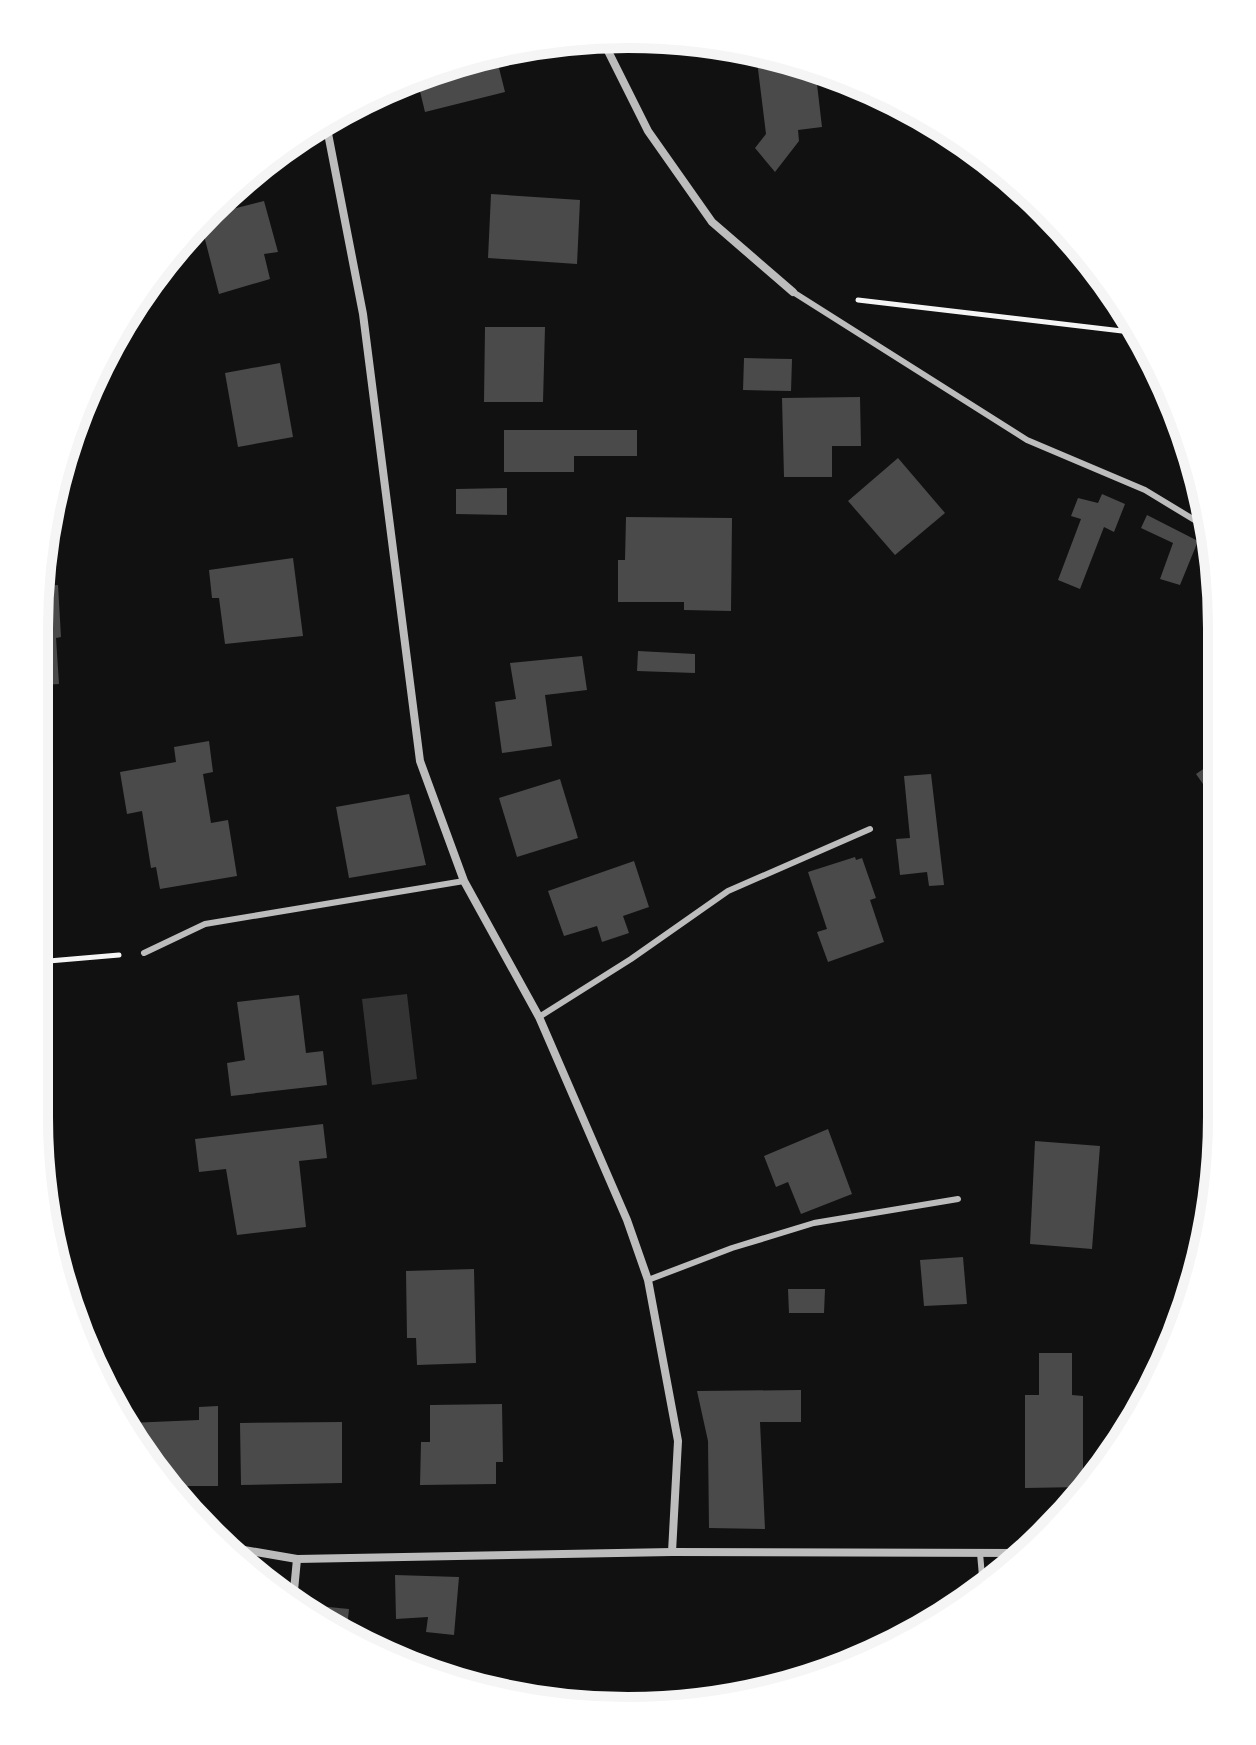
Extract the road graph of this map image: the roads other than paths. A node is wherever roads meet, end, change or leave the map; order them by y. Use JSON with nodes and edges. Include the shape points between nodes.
{"nodes":[{"id":1,"x":607,"y":49,"type":"edge"},
{"id":2,"x":328,"y":132,"type":"edge"},
{"id":3,"x":793,"y":292,"type":"joint"},
{"id":4,"x":1198,"y":522,"type":"edge"},
{"id":5,"x":870,"y":829,"type":"dead end"},
{"id":6,"x":464,"y":881,"type":"junction"},
{"id":7,"x":144,"y":953,"type":"road end"},
{"id":8,"x":539,"y":1017,"type":"junction"},
{"id":9,"x":958,"y":1199,"type":"dead end"},
{"id":10,"x":648,"y":1280,"type":"junction"},
{"id":11,"x":242,"y":1550,"type":"edge"},
{"id":12,"x":672,"y":1552,"type":"junction"},
{"id":13,"x":980,"y":1553,"type":"junction"},
{"id":14,"x":1010,"y":1553,"type":"edge"},
{"id":15,"x":297,"y":1559,"type":"junction"},
{"id":16,"x":982,"y":1576,"type":"edge"},
{"id":17,"x":294,"y":1590,"type":"edge"}],
"edges":[{"from":1,"to":3,"type":"street","via":[[648,131],[712,222]]},
{"from":2,"to":6,"type":"street","via":[[363,314],[420,761]]},
{"from":3,"to":4,"type":"lane","via":[[1027,440],[1145,490]]},
{"from":5,"to":8,"type":"lane","via":[[728,891]]},
{"from":6,"to":7,"type":"lane","via":[[205,924]]},
{"from":6,"to":8,"type":"street"},
{"from":8,"to":10,"type":"street"},
{"from":9,"to":10,"type":"lane","via":[[814,1223]]},
{"from":10,"to":12,"type":"street","via":[[678,1441]]},
{"from":11,"to":15,"type":"street"},
{"from":12,"to":13,"type":"street"},
{"from":12,"to":15,"type":"street"},
{"from":13,"to":14,"type":"street"},
{"from":13,"to":16,"type":"lane"},
{"from":15,"to":17,"type":"street"}]}
